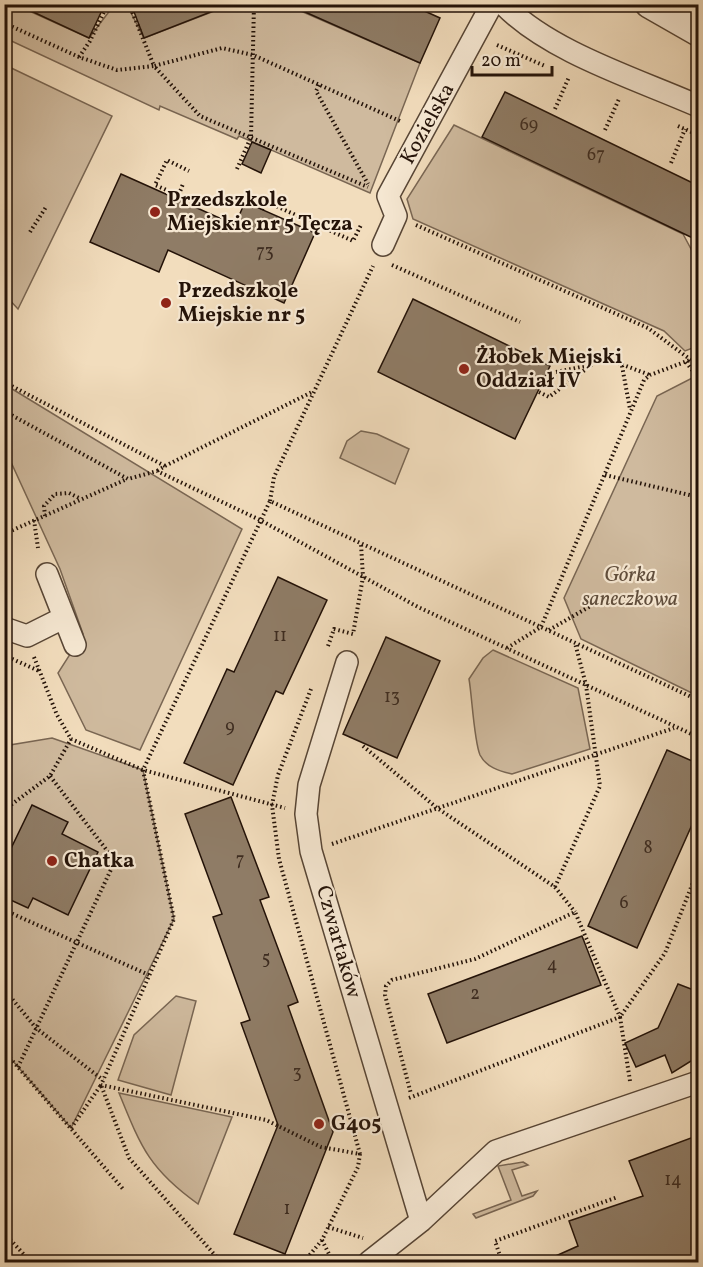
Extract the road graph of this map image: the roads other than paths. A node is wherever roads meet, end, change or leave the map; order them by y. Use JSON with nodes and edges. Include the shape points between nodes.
{"nodes":[{"id":1,"x":492,"y":4,"type":"edge"},
{"id":2,"x":503,"y":4,"type":"edge"},
{"id":3,"x":649,"y":4,"type":"edge"},
{"id":4,"x":699,"y":32,"type":"edge"},
{"id":5,"x":699,"y":106,"type":"edge"},
{"id":6,"x":380,"y":252,"type":"road end"},
{"id":7,"x":47,"y":574,"type":"dead end"},
{"id":8,"x":63,"y":618,"type":"junction"},
{"id":9,"x":4,"y":628,"type":"edge"},
{"id":10,"x":75,"y":645,"type":"dead end"},
{"id":11,"x":347,"y":662,"type":"dead end"},
{"id":12,"x":699,"y":1082,"type":"edge"},
{"id":13,"x":421,"y":1221,"type":"junction"},
{"id":14,"x":369,"y":1263,"type":"edge"}],
"edges":[{"from":1,"to":6,"type":"street","name":"Kozielska","via":[[388,196],[396,216]]},
{"from":2,"to":5,"type":"street","via":[[546,40]]},
{"from":3,"to":4,"type":"street"},
{"from":7,"to":8,"type":"street"},
{"from":8,"to":9,"type":"street","via":[[27,636]]},
{"from":8,"to":10,"type":"street"},
{"from":11,"to":13,"type":"street","name":"Czwartaków","via":[[320,742],[306,814],[311,851]]},
{"from":12,"to":13,"type":"street","via":[[496,1151]]},
{"from":13,"to":14,"type":"street"}]}
